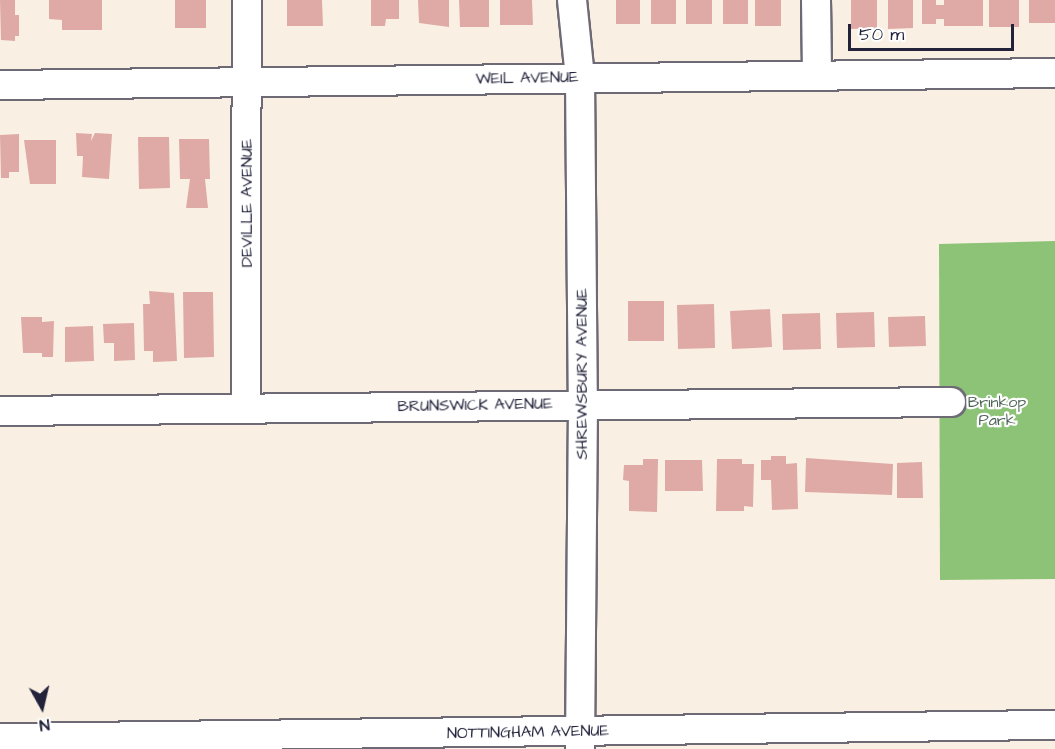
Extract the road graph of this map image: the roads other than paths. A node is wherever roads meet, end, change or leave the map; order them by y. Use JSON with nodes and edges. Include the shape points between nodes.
{"nodes":[{"id":1,"x":247,"y":0,"type":"edge"},
{"id":2,"x":572,"y":0,"type":"edge"},
{"id":3,"x":816,"y":0,"type":"edge"},
{"id":4,"x":1055,"y":73,"type":"edge"},
{"id":5,"x":817,"y":74,"type":"junction"},
{"id":6,"x":580,"y":77,"type":"junction"},
{"id":7,"x":247,"y":83,"type":"junction"},
{"id":8,"x":0,"y":85,"type":"edge"},
{"id":9,"x":951,"y":402,"type":"dead end"},
{"id":10,"x":583,"y":404,"type":"junction"},
{"id":11,"x":246,"y":407,"type":"junction"},
{"id":12,"x":0,"y":411,"type":"edge"},
{"id":13,"x":1055,"y":725,"type":"edge"},
{"id":14,"x":0,"y":738,"type":"edge"},
{"id":15,"x":580,"y":740,"type":"edge"}],
"edges":[{"from":1,"to":7,"type":"street","name":"DEVILLE AVENUE"},
{"from":2,"to":6,"type":"street","name":"SHREWSBURY AVENUE"},
{"from":3,"to":5,"type":"street"},
{"from":4,"to":5,"type":"street","name":"WEIL AVENUE"},
{"from":5,"to":6,"type":"street","name":"WEIL AVENUE"},
{"from":6,"to":7,"type":"street","name":"WEIL AVENUE"},
{"from":6,"to":10,"type":"street","name":"SHREWSBURY AVENUE"},
{"from":7,"to":8,"type":"street","name":"WEIL AVENUE"},
{"from":7,"to":11,"type":"street","name":"DEVILLE AVENUE"},
{"from":9,"to":10,"type":"street","name":"BRUNSWICK AVENUE"},
{"from":10,"to":11,"type":"street","name":"BRUNSWICK AVENUE"},
{"from":10,"to":15,"type":"street","name":"SHREWSBURY AVENUE"},
{"from":11,"to":12,"type":"street","name":"BRUNSWICK AVENUE"},
{"from":13,"to":15,"type":"street","name":"NOTTINGHAM AVENUE"},
{"from":14,"to":15,"type":"street","name":"NOTTINGHAM AVENUE"}]}
